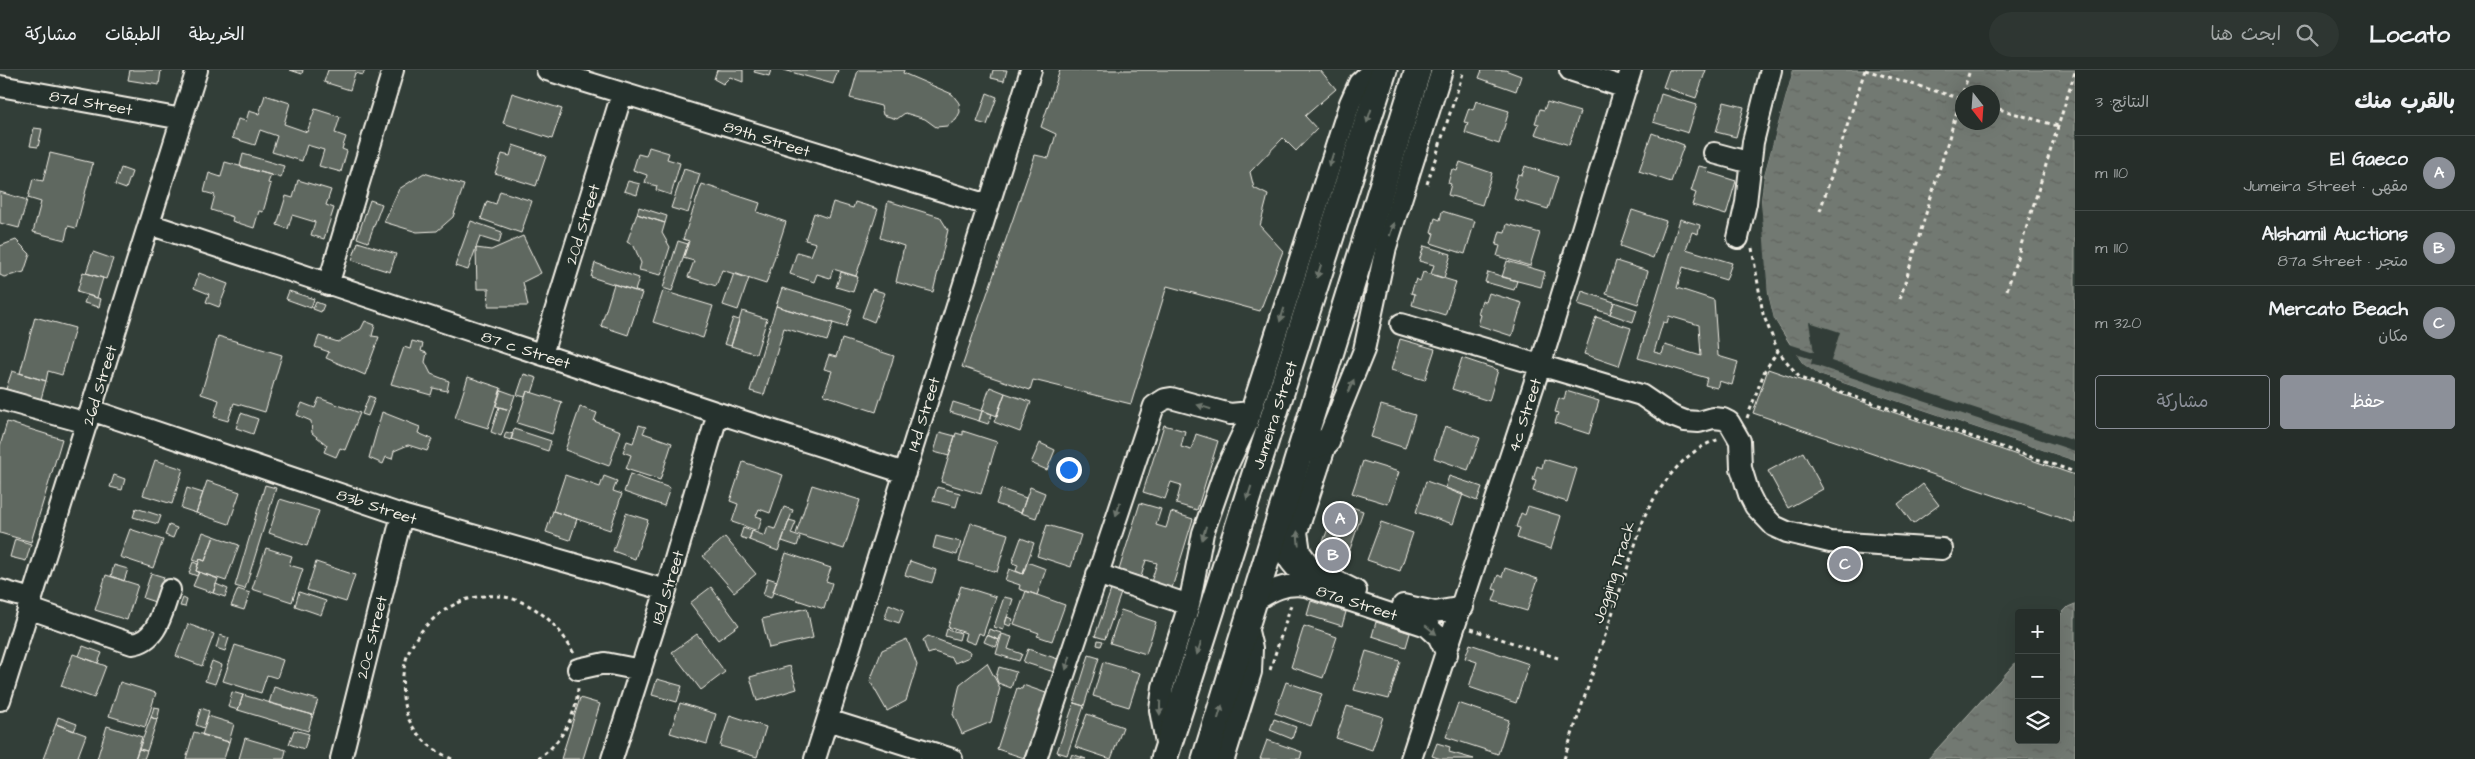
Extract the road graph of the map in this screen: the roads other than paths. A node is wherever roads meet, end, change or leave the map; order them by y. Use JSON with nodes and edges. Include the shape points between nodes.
{"nodes":[{"id":1,"x":197,"y":70,"type":"edge"},
{"id":2,"x":393,"y":70,"type":"edge"},
{"id":3,"x":547,"y":70,"type":"edge"},
{"id":4,"x":1031,"y":70,"type":"edge"},
{"id":5,"x":1373,"y":70,"type":"edge"},
{"id":6,"x":1384,"y":70,"type":"edge"},
{"id":7,"x":1418,"y":70,"type":"edge"},
{"id":8,"x":1442,"y":70,"type":"edge"},
{"id":9,"x":1570,"y":70,"type":"edge"},
{"id":10,"x":1771,"y":70,"type":"edge"},
{"id":11,"x":1629,"y":79,"type":"edge"},
{"id":12,"x":0,"y":86,"type":"edge"},
{"id":13,"x":622,"y":94,"type":"junction"},
{"id":14,"x":182,"y":119,"type":"junction"},
{"id":15,"x":1714,"y":153,"type":"dead end"},
{"id":16,"x":1750,"y":163,"type":"junction"},
{"id":17,"x":988,"y":206,"type":"junction"},
{"id":18,"x":149,"y":224,"type":"junction"},
{"id":19,"x":1745,"y":242,"type":"road end"},
{"id":20,"x":328,"y":285,"type":"junction"},
{"id":21,"x":1401,"y":324,"type":"dead end"},
{"id":22,"x":542,"y":354,"type":"junction"},
{"id":23,"x":1540,"y":366,"type":"junction"},
{"id":24,"x":0,"y":399,"type":"edge"},
{"id":25,"x":1251,"y":412,"type":"junction"},
{"id":26,"x":718,"y":414,"type":"junction"},
{"id":27,"x":89,"y":417,"type":"junction"},
{"id":28,"x":1327,"y":441,"type":"junction"},
{"id":29,"x":1302,"y":451,"type":"junction"},
{"id":30,"x":905,"y":473,"type":"junction"},
{"id":31,"x":402,"y":515,"type":"junction"},
{"id":32,"x":1277,"y":530,"type":"junction"},
{"id":33,"x":1942,"y":550,"type":"dead end"},
{"id":34,"x":1097,"y":574,"type":"junction"},
{"id":35,"x":0,"y":590,"type":"edge"},
{"id":36,"x":170,"y":590,"type":"dead end"},
{"id":37,"x":666,"y":590,"type":"junction"},
{"id":38,"x":1356,"y":591,"type":"junction"},
{"id":39,"x":1255,"y":601,"type":"junction"},
{"id":40,"x":30,"y":603,"type":"junction"},
{"id":41,"x":1189,"y":606,"type":"junction"},
{"id":42,"x":1460,"y":616,"type":"junction"},
{"id":43,"x":1247,"y":627,"type":"junction"},
{"id":44,"x":1447,"y":654,"type":"junction"},
{"id":45,"x":578,"y":669,"type":"road end"},
{"id":46,"x":641,"y":670,"type":"junction"},
{"id":47,"x":0,"y":700,"type":"edge"},
{"id":48,"x":828,"y":720,"type":"junction"},
{"id":49,"x":1166,"y":754,"type":"edge"},
{"id":50,"x":341,"y":759,"type":"edge"},
{"id":51,"x":612,"y":759,"type":"edge"},
{"id":52,"x":815,"y":759,"type":"edge"},
{"id":53,"x":952,"y":759,"type":"edge"},
{"id":54,"x":1036,"y":759,"type":"edge"},
{"id":55,"x":1205,"y":759,"type":"edge"},
{"id":56,"x":1224,"y":759,"type":"edge"},
{"id":57,"x":1411,"y":759,"type":"edge"}],
"edges":[{"from":1,"to":14,"type":"street","name":"26d Street"},
{"from":2,"to":20,"type":"street"},
{"from":3,"to":13,"type":"street","name":"89th Street"},
{"from":4,"to":17,"type":"street","name":"14d Street"},
{"from":5,"to":25,"type":"street","one_way":true,"via":[[1359,83],[1350,103]]},
{"from":6,"to":49,"type":"main road","name":"Jumeira Street","one_way":true},
{"from":7,"to":29,"type":"main road"},
{"from":28,"to":8,"type":"street","one_way":true,"via":[[1364,350],[1386,247]]},
{"from":9,"to":11,"type":"street"},
{"from":10,"to":16,"type":"street"},
{"from":11,"to":23,"type":"street","name":"4c Street"},
{"from":12,"to":14,"type":"street","name":"87d Street"},
{"from":13,"to":17,"type":"street","name":"89th Street"},
{"from":13,"to":22,"type":"street","name":"20d Street"},
{"from":14,"to":18,"type":"street","name":"26d Street"},
{"from":15,"to":16,"type":"street"},
{"from":16,"to":19,"type":"street"},
{"from":17,"to":30,"type":"street","name":"14d Street"},
{"from":18,"to":20,"type":"street","name":"87 c Street"},
{"from":18,"to":27,"type":"street","name":"26d Street"},
{"from":20,"to":22,"type":"street","name":"87 c Street"},
{"from":21,"to":23,"type":"street"},
{"from":22,"to":26,"type":"street","name":"87 c Street"},
{"from":23,"to":33,"type":"street","via":[[1642,395],[1685,421],[1723,419],[1729,422],[1738,434],[1741,468],[1755,506],[1774,526],[1787,532],[1830,542]]},
{"from":23,"to":42,"type":"street","name":"4c Street"},
{"from":24,"to":27,"type":"street","name":"83b Street"},
{"from":25,"to":34,"type":"street","one_way":true,"via":[[1230,414],[1171,398],[1154,406]]},
{"from":25,"to":41,"type":"street","one_way":true,"via":[[1206,524]]},
{"from":26,"to":30,"type":"street","name":"87 c Street"},
{"from":26,"to":37,"type":"street","name":"18d Street"},
{"from":27,"to":31,"type":"street","name":"83b Street"},
{"from":27,"to":40,"type":"street","name":"26d Street"},
{"from":28,"to":29,"type":"main road"},
{"from":38,"to":28,"type":"street","one_way":true,"via":[[1312,568],[1305,561],[1297,542],[1298,522]]},
{"from":29,"to":32,"type":"main road"},
{"from":30,"to":48,"type":"street","name":"14d Street"},
{"from":31,"to":37,"type":"street","name":"83b Street"},
{"from":31,"to":50,"type":"street","name":"20c Street"},
{"from":32,"to":38,"type":"street","name":"87a Street","via":[[1286,555],[1302,574]]},
{"from":32,"to":39,"type":"main road"},
{"from":34,"to":41,"type":"street"},
{"from":34,"to":54,"type":"street","one_way":true},
{"from":35,"to":40,"type":"street"},
{"from":36,"to":40,"type":"street","via":[[150,638],[132,644]]},
{"from":37,"to":46,"type":"street","name":"18d Street"},
{"from":38,"to":42,"type":"street","name":"87a Street","via":[[1427,611]]},
{"from":39,"to":43,"type":"main road"},
{"from":39,"to":44,"type":"street","name":"87a Street","one_way":true,"via":[[1287,585],[1306,586],[1420,622],[1438,636]]},
{"from":40,"to":47,"type":"street","name":"26d Street"},
{"from":41,"to":49,"type":"street","one_way":true,"via":[[1161,699]]},
{"from":42,"to":44,"type":"street","name":"4c Street"},
{"from":55,"to":43,"type":"main road","one_way":true},
{"from":43,"to":56,"type":"street","via":[[1252,648],[1251,672]]},
{"from":44,"to":57,"type":"street","name":"4c Street"},
{"from":45,"to":46,"type":"street","via":[[614,663]]},
{"from":46,"to":51,"type":"street","name":"18d Street"},
{"from":48,"to":52,"type":"street","name":"14d Street"},
{"from":48,"to":53,"type":"street"}]}
